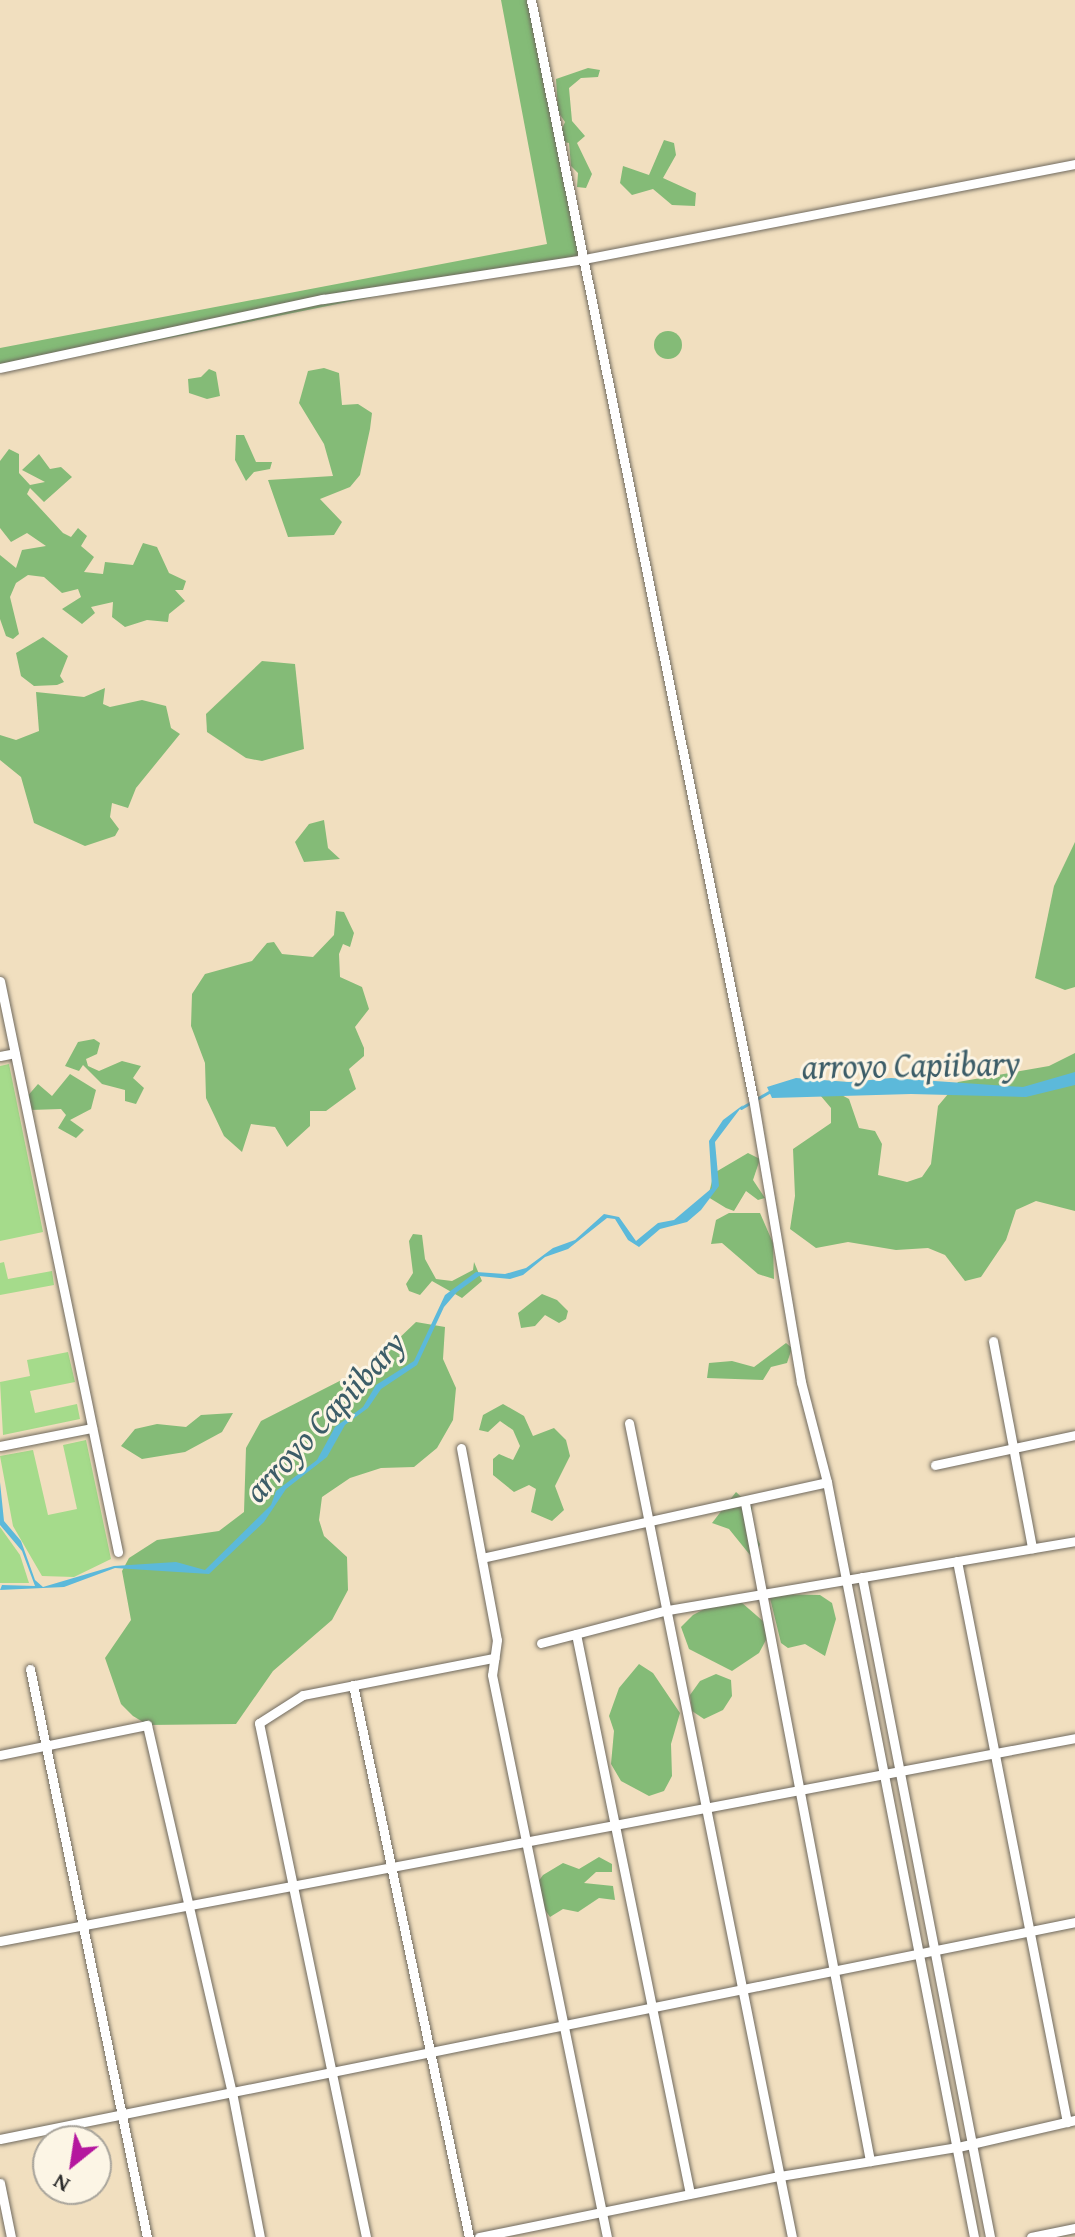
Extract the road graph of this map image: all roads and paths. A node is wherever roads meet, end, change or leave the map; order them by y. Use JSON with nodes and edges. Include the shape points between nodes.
{"nodes":[{"id":1,"x":531,"y":0,"type":"edge"},
{"id":2,"x":1075,"y":164,"type":"edge"},
{"id":3,"x":584,"y":259,"type":"junction"},
{"id":4,"x":0,"y":368,"type":"edge"},
{"id":5,"x":0,"y":981,"type":"edge"},
{"id":6,"x":15,"y":1053,"type":"junction"},
{"id":7,"x":0,"y":1056,"type":"edge"},
{"id":8,"x":993,"y":1341,"type":"dead end"},
{"id":9,"x":629,"y":1423,"type":"dead end"},
{"id":10,"x":92,"y":1428,"type":"junction"},
{"id":11,"x":1075,"y":1435,"type":"edge"},
{"id":12,"x":0,"y":1446,"type":"edge"},
{"id":13,"x":461,"y":1448,"type":"dead end"},
{"id":14,"x":1016,"y":1448,"type":"junction"},
{"id":15,"x":935,"y":1465,"type":"dead end"},
{"id":16,"x":827,"y":1482,"type":"junction"},
{"id":17,"x":745,"y":1503,"type":"junction"},
{"id":18,"x":651,"y":1524,"type":"junction"},
{"id":19,"x":1075,"y":1541,"type":"edge"},
{"id":20,"x":1032,"y":1548,"type":"junction"},
{"id":21,"x":118,"y":1552,"type":"dead end"},
{"id":22,"x":482,"y":1558,"type":"junction"},
{"id":23,"x":957,"y":1561,"type":"junction"},
{"id":24,"x":862,"y":1577,"type":"junction"},
{"id":25,"x":846,"y":1580,"type":"junction"},
{"id":26,"x":762,"y":1594,"type":"junction"},
{"id":27,"x":668,"y":1610,"type":"junction"},
{"id":28,"x":576,"y":1634,"type":"junction"},
{"id":29,"x":541,"y":1643,"type":"dead end"},
{"id":30,"x":494,"y":1658,"type":"junction"},
{"id":31,"x":30,"y":1669,"type":"dead end"},
{"id":32,"x":353,"y":1685,"type":"junction"},
{"id":33,"x":1075,"y":1738,"type":"edge"},
{"id":34,"x":47,"y":1745,"type":"junction"},
{"id":35,"x":995,"y":1754,"type":"junction"},
{"id":36,"x":0,"y":1755,"type":"edge"},
{"id":37,"x":901,"y":1772,"type":"junction"},
{"id":38,"x":884,"y":1775,"type":"junction"},
{"id":39,"x":800,"y":1790,"type":"junction"},
{"id":40,"x":707,"y":1804,"type":"junction"},
{"id":41,"x":611,"y":1823,"type":"junction"},
{"id":42,"x":526,"y":1839,"type":"junction"},
{"id":43,"x":391,"y":1866,"type":"junction"},
{"id":44,"x":294,"y":1884,"type":"junction"},
{"id":45,"x":190,"y":1905,"type":"junction"},
{"id":46,"x":1075,"y":1922,"type":"edge"},
{"id":47,"x":83,"y":1924,"type":"junction"},
{"id":48,"x":1030,"y":1932,"type":"junction"},
{"id":49,"x":0,"y":1941,"type":"edge"},
{"id":50,"x":937,"y":1952,"type":"junction"},
{"id":51,"x":922,"y":1955,"type":"junction"},
{"id":52,"x":832,"y":1973,"type":"junction"},
{"id":53,"x":744,"y":1991,"type":"junction"},
{"id":54,"x":654,"y":2009,"type":"junction"},
{"id":55,"x":564,"y":2026,"type":"junction"},
{"id":56,"x":431,"y":2052,"type":"junction"},
{"id":57,"x":333,"y":2072,"type":"junction"},
{"id":58,"x":232,"y":2092,"type":"junction"},
{"id":59,"x":124,"y":2114,"type":"junction"},
{"id":60,"x":1071,"y":2121,"type":"edge"},
{"id":61,"x":0,"y":2139,"type":"edge"},
{"id":62,"x":975,"y":2143,"type":"junction"},
{"id":63,"x":958,"y":2147,"type":"junction"},
{"id":64,"x":870,"y":2161,"type":"junction"},
{"id":65,"x":780,"y":2176,"type":"junction"},
{"id":66,"x":0,"y":2183,"type":"edge"},
{"id":67,"x":690,"y":2194,"type":"junction"},
{"id":68,"x":602,"y":2212,"type":"junction"},
{"id":69,"x":1075,"y":2228,"type":"edge"},
{"id":70,"x":11,"y":2237,"type":"edge"},
{"id":71,"x":147,"y":2237,"type":"edge"},
{"id":72,"x":260,"y":2237,"type":"edge"},
{"id":73,"x":366,"y":2237,"type":"edge"},
{"id":74,"x":469,"y":2237,"type":"edge"},
{"id":75,"x":479,"y":2237,"type":"edge"},
{"id":76,"x":607,"y":2237,"type":"edge"},
{"id":77,"x":792,"y":2237,"type":"edge"},
{"id":78,"x":974,"y":2237,"type":"edge"},
{"id":79,"x":990,"y":2237,"type":"edge"},
{"id":80,"x":1031,"y":2237,"type":"edge"}],
"edges":[{"from":1,"to":3,"type":"street"},
{"from":2,"to":3,"type":"street"},
{"from":3,"to":4,"type":"street","via":[[366,291]]},
{"from":3,"to":16,"type":"street","via":[[753,1098],[801,1382]]},
{"from":5,"to":6,"type":"street"},
{"from":6,"to":7,"type":"street"},
{"from":6,"to":10,"type":"street"},
{"from":8,"to":14,"type":"street"},
{"from":9,"to":18,"type":"street"},
{"from":10,"to":12,"type":"street"},
{"from":10,"to":21,"type":"street"},
{"from":11,"to":14,"type":"street"},
{"from":13,"to":22,"type":"street"},
{"from":14,"to":15,"type":"street"},
{"from":14,"to":20,"type":"street"},
{"from":16,"to":17,"type":"street"},
{"from":16,"to":25,"type":"street"},
{"from":17,"to":18,"type":"street"},
{"from":17,"to":26,"type":"street"},
{"from":18,"to":22,"type":"street"},
{"from":18,"to":27,"type":"street"},
{"from":19,"to":20,"type":"street"},
{"from":20,"to":23,"type":"street"},
{"from":22,"to":30,"type":"street","via":[[497,1640]]},
{"from":23,"to":24,"type":"street"},
{"from":23,"to":35,"type":"street"},
{"from":24,"to":25,"type":"street"},
{"from":24,"to":37,"type":"street"},
{"from":25,"to":26,"type":"street"},
{"from":25,"to":38,"type":"street"},
{"from":26,"to":27,"type":"street"},
{"from":26,"to":39,"type":"street"},
{"from":27,"to":28,"type":"street"},
{"from":27,"to":40,"type":"street"},
{"from":28,"to":29,"type":"street"},
{"from":28,"to":41,"type":"street"},
{"from":30,"to":32,"type":"street"},
{"from":30,"to":42,"type":"street","via":[[492,1675]]},
{"from":31,"to":34,"type":"street"},
{"from":32,"to":43,"type":"street"},
{"from":32,"to":44,"type":"street","via":[[303,1695],[259,1723]]},
{"from":33,"to":35,"type":"street"},
{"from":34,"to":36,"type":"street"},
{"from":34,"to":45,"type":"street","via":[[147,1725]]},
{"from":34,"to":47,"type":"street"},
{"from":35,"to":37,"type":"street"},
{"from":35,"to":48,"type":"street"},
{"from":37,"to":38,"type":"street"},
{"from":37,"to":50,"type":"street"},
{"from":38,"to":39,"type":"street"},
{"from":38,"to":51,"type":"street"},
{"from":39,"to":40,"type":"street"},
{"from":39,"to":52,"type":"street"},
{"from":40,"to":41,"type":"street"},
{"from":40,"to":53,"type":"street"},
{"from":41,"to":42,"type":"street"},
{"from":41,"to":54,"type":"street"},
{"from":42,"to":43,"type":"street"},
{"from":42,"to":55,"type":"street"},
{"from":43,"to":44,"type":"street"},
{"from":43,"to":56,"type":"street"},
{"from":44,"to":45,"type":"street"},
{"from":44,"to":57,"type":"street"},
{"from":45,"to":47,"type":"street"},
{"from":45,"to":58,"type":"street"},
{"from":46,"to":48,"type":"street"},
{"from":47,"to":49,"type":"street"},
{"from":47,"to":59,"type":"street"},
{"from":48,"to":50,"type":"street"},
{"from":48,"to":60,"type":"street"},
{"from":50,"to":51,"type":"street"},
{"from":50,"to":62,"type":"street"},
{"from":51,"to":52,"type":"street"},
{"from":51,"to":63,"type":"street"},
{"from":52,"to":53,"type":"street"},
{"from":52,"to":64,"type":"street"},
{"from":53,"to":54,"type":"street"},
{"from":53,"to":65,"type":"street"},
{"from":54,"to":55,"type":"street"},
{"from":54,"to":67,"type":"street"},
{"from":55,"to":56,"type":"street"},
{"from":55,"to":68,"type":"street"},
{"from":56,"to":57,"type":"street"},
{"from":56,"to":74,"type":"street"},
{"from":57,"to":58,"type":"street"},
{"from":57,"to":73,"type":"street"},
{"from":58,"to":59,"type":"street"},
{"from":58,"to":72,"type":"street"},
{"from":59,"to":61,"type":"street"},
{"from":59,"to":71,"type":"street"},
{"from":60,"to":62,"type":"street"},
{"from":62,"to":63,"type":"street"},
{"from":62,"to":79,"type":"street"},
{"from":63,"to":64,"type":"street"},
{"from":63,"to":78,"type":"street"},
{"from":64,"to":65,"type":"street"},
{"from":65,"to":67,"type":"street"},
{"from":65,"to":77,"type":"street"},
{"from":66,"to":70,"type":"street"},
{"from":67,"to":68,"type":"street"},
{"from":68,"to":75,"type":"street"},
{"from":68,"to":76,"type":"street"},
{"from":69,"to":80,"type":"street"}]}
